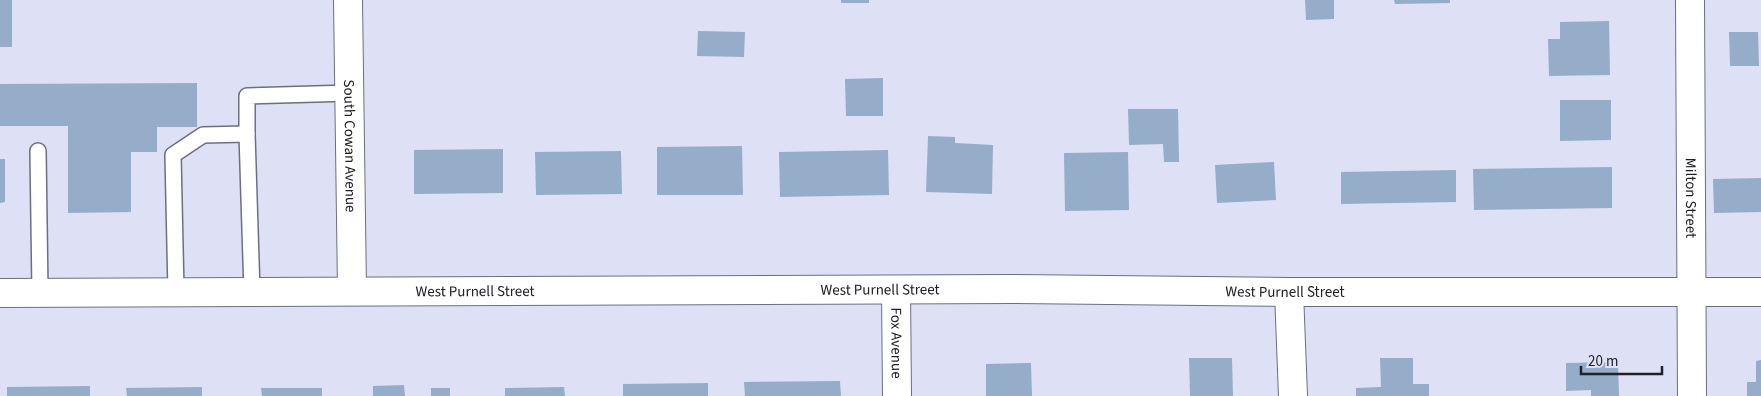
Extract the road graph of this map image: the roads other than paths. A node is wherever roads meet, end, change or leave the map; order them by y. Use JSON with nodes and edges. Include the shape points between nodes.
{"nodes":[{"id":1,"x":348,"y":0,"type":"edge"},
{"id":2,"x":1690,"y":0,"type":"edge"},
{"id":3,"x":350,"y":94,"type":"junction"},
{"id":4,"x":247,"y":134,"type":"junction"},
{"id":5,"x":38,"y":151,"type":"dead end"},
{"id":6,"x":352,"y":291,"type":"junction"},
{"id":7,"x":896,"y":291,"type":"junction"},
{"id":8,"x":40,"y":292,"type":"junction"},
{"id":9,"x":176,"y":292,"type":"junction"},
{"id":10,"x":252,"y":292,"type":"junction"},
{"id":11,"x":1289,"y":292,"type":"junction"},
{"id":12,"x":1690,"y":292,"type":"junction"},
{"id":13,"x":1761,"y":292,"type":"edge"},
{"id":14,"x":0,"y":293,"type":"edge"},
{"id":15,"x":897,"y":396,"type":"edge"},
{"id":16,"x":1293,"y":396,"type":"edge"},
{"id":17,"x":1692,"y":396,"type":"edge"}],
"edges":[{"from":1,"to":3,"type":"street","name":"South Cowan Avenue"},
{"from":2,"to":12,"type":"street","name":"Milton Street"},
{"from":3,"to":4,"type":"lane","via":[[247,96]]},
{"from":3,"to":6,"type":"street","name":"South Cowan Avenue"},
{"from":4,"to":9,"type":"lane","via":[[203,135],[172,155]]},
{"from":4,"to":10,"type":"lane"},
{"from":5,"to":8,"type":"lane"},
{"from":6,"to":7,"type":"street","name":"West Purnell Street"},
{"from":6,"to":10,"type":"street","name":"West Purnell Street"},
{"from":7,"to":11,"type":"street","name":"West Purnell Street"},
{"from":7,"to":15,"type":"street","name":"Fox Avenue"},
{"from":8,"to":9,"type":"street","name":"West Purnell Street"},
{"from":8,"to":14,"type":"street","name":"West Purnell Street"},
{"from":9,"to":10,"type":"street","name":"West Purnell Street"},
{"from":11,"to":12,"type":"street","name":"West Purnell Street"},
{"from":11,"to":16,"type":"street"},
{"from":12,"to":13,"type":"street","name":"West Purnell Street"},
{"from":12,"to":17,"type":"street","name":"Milton Street"}]}
